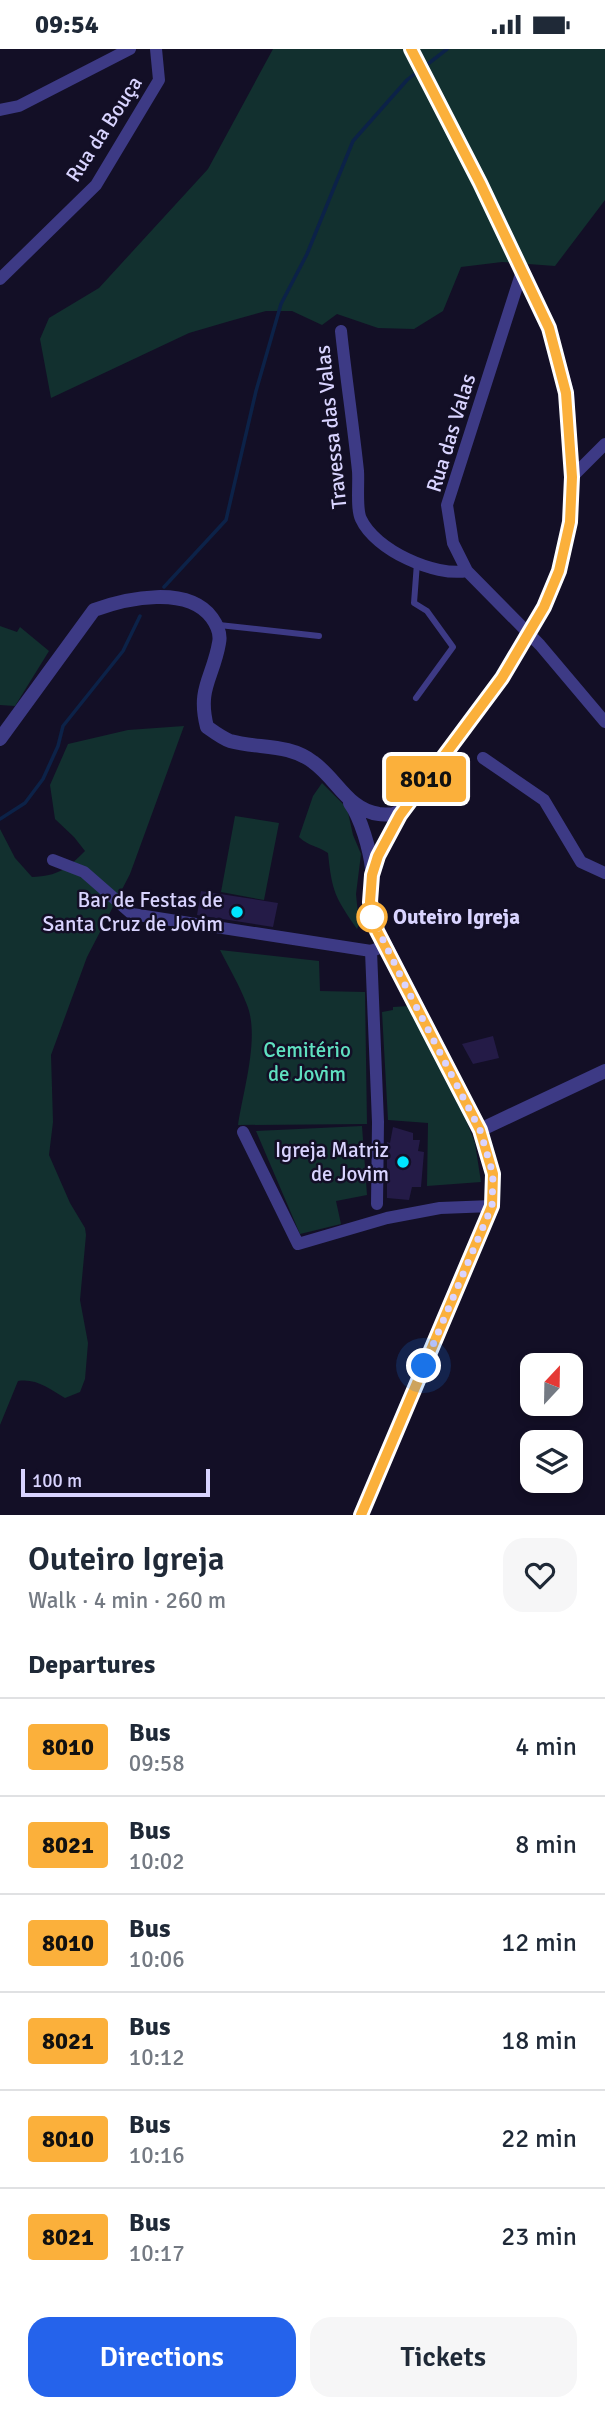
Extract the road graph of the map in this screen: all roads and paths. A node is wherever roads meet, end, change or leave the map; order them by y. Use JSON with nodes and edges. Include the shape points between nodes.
{"nodes":[{"id":1,"x":130,"y":49,"type":"edge"},
{"id":2,"x":156,"y":49,"type":"edge"},
{"id":3,"x":411,"y":50,"type":"edge"},
{"id":4,"x":0,"y":110,"type":"edge"},
{"id":5,"x":522,"y":271,"type":"junction"},
{"id":6,"x":0,"y":279,"type":"edge"},
{"id":7,"x":341,"y":331,"type":"dead end"},
{"id":8,"x":605,"y":444,"type":"edge"},
{"id":9,"x":572,"y":477,"type":"junction"},
{"id":10,"x":417,"y":563,"type":"junction"},
{"id":11,"x":467,"y":571,"type":"junction"},
{"id":12,"x":217,"y":625,"type":"junction"},
{"id":13,"x":529,"y":634,"type":"junction"},
{"id":14,"x":319,"y":636,"type":"dead end"},
{"id":15,"x":416,"y":698,"type":"dead end"},
{"id":16,"x":605,"y":722,"type":"edge"},
{"id":17,"x":0,"y":739,"type":"edge"},
{"id":18,"x":483,"y":758,"type":"dead end"},
{"id":19,"x":345,"y":796,"type":"junction"},
{"id":20,"x":409,"y":801,"type":"junction"},
{"id":21,"x":378,"y":815,"type":"junction"},
{"id":22,"x":363,"y":833,"type":"junction"},
{"id":23,"x":388,"y":836,"type":"junction"},
{"id":24,"x":53,"y":860,"type":"dead end"},
{"id":25,"x":605,"y":873,"type":"edge"},
{"id":26,"x":372,"y":875,"type":"junction"},
{"id":27,"x":385,"y":947,"type":"junction"},
{"id":28,"x":371,"y":951,"type":"junction"},
{"id":29,"x":605,"y":1071,"type":"edge"},
{"id":30,"x":480,"y":1130,"type":"junction"},
{"id":31,"x":243,"y":1132,"type":"dead end"},
{"id":32,"x":377,"y":1204,"type":"dead end"},
{"id":33,"x":492,"y":1206,"type":"junction"},
{"id":34,"x":361,"y":1515,"type":"edge"}],
"edges":[{"from":1,"to":4,"type":"street","via":[[19,106]]},
{"from":2,"to":6,"type":"street","name":"Rua da Bouça","via":[[159,80],[96,185]]},
{"from":3,"to":5,"type":"street"},
{"from":5,"to":9,"type":"street","via":[[549,328],[566,393]]},
{"from":5,"to":11,"type":"street","name":"Rua das Valas","via":[[447,505],[453,543]]},
{"from":7,"to":10,"type":"street","name":"Travessa das Valas","via":[[358,471],[359,518],[375,538]]},
{"from":8,"to":9,"type":"street"},
{"from":9,"to":13,"type":"street","via":[[570,522],[559,571]]},
{"from":10,"to":11,"type":"street","name":"Travessa das Valas","via":[[453,574]]},
{"from":10,"to":15,"type":"lane","via":[[414,603],[427,611],[453,647]]},
{"from":11,"to":13,"type":"street","name":"Rua das Valas"},
{"from":12,"to":14,"type":"lane"},
{"from":12,"to":17,"type":"street","via":[[206,609],[183,599],[147,597],[94,610]]},
{"from":12,"to":19,"type":"street","via":[[220,641],[203,692],[207,727],[229,740],[299,752]]},
{"from":13,"to":16,"type":"street","name":"Rua das Valas"},
{"from":13,"to":20,"type":"street","via":[[502,678]]},
{"from":18,"to":25,"type":"street","via":[[544,800],[581,862]]},
{"from":19,"to":21,"type":"street","via":[[360,809]]},
{"from":19,"to":22,"type":"street"},
{"from":20,"to":21,"type":"street","via":[[397,814]]},
{"from":20,"to":23,"type":"street"},
{"from":21,"to":22,"type":"street","via":[[365,819]]},
{"from":21,"to":23,"type":"street","via":[[390,822]]},
{"from":22,"to":23,"type":"street","via":[[377,843]]},
{"from":22,"to":26,"type":"street"},
{"from":23,"to":26,"type":"street"},
{"from":24,"to":28,"type":"street","via":[[84,872],[132,914]]},
{"from":26,"to":27,"type":"street","via":[[371,910]]},
{"from":27,"to":28,"type":"street"},
{"from":27,"to":30,"type":"street"},
{"from":28,"to":32,"type":"street"},
{"from":29,"to":30,"type":"street"},
{"from":30,"to":33,"type":"street","via":[[493,1174]]},
{"from":31,"to":33,"type":"street","via":[[298,1244],[440,1208]]},
{"from":33,"to":34,"type":"street"}]}
